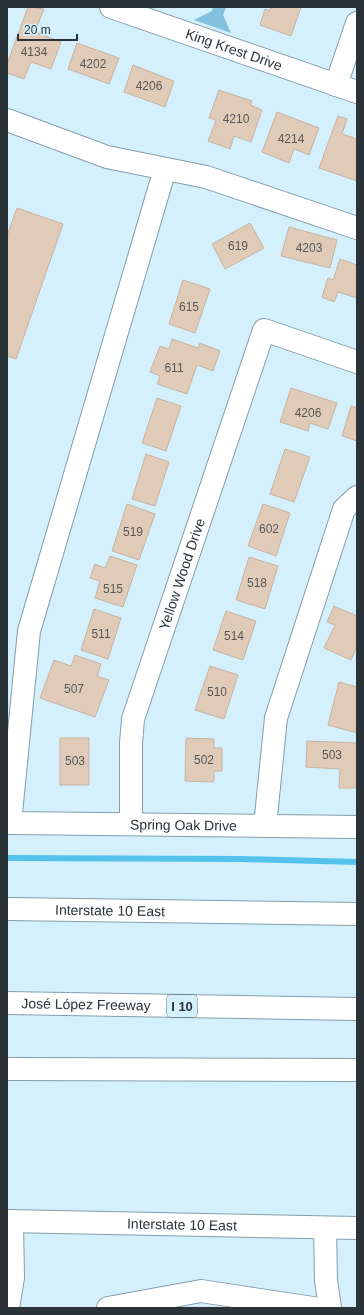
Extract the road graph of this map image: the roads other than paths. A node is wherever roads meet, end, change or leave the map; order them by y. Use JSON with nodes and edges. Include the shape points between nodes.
{"nodes":[{"id":1,"x":111,"y":7,"type":"edge"},
{"id":2,"x":357,"y":23,"type":"edge"},
{"id":3,"x":336,"y":85,"type":"junction"},
{"id":4,"x":357,"y":92,"type":"edge"},
{"id":5,"x":7,"y":120,"type":"edge"},
{"id":6,"x":165,"y":169,"type":"junction"},
{"id":7,"x":357,"y":228,"type":"edge"},
{"id":8,"x":357,"y":362,"type":"edge"},
{"id":9,"x":357,"y":497,"type":"edge"},
{"id":10,"x":131,"y":824,"type":"junction"},
{"id":11,"x":265,"y":826,"type":"junction"},
{"id":12,"x":357,"y":827,"type":"edge"},
{"id":13,"x":7,"y":909,"type":"edge"},
{"id":14,"x":357,"y":914,"type":"edge"},
{"id":15,"x":7,"y":1003,"type":"edge"},
{"id":16,"x":357,"y":1009,"type":"edge"},
{"id":17,"x":7,"y":1069,"type":"edge"},
{"id":18,"x":357,"y":1070,"type":"edge"},
{"id":19,"x":10,"y":1221,"type":"edge"},
{"id":20,"x":325,"y":1228,"type":"junction"},
{"id":21,"x":357,"y":1228,"type":"edge"},
{"id":22,"x":8,"y":1308,"type":"edge"},
{"id":23,"x":108,"y":1308,"type":"edge"},
{"id":24,"x":313,"y":1308,"type":"edge"},
{"id":25,"x":330,"y":1308,"type":"edge"}],
"edges":[{"from":1,"to":3,"type":"main road","name":"King Krest Drive"},
{"from":2,"to":3,"type":"main road"},
{"from":3,"to":4,"type":"main road","name":"King Krest Drive"},
{"from":5,"to":6,"type":"main road","via":[[107,157]]},
{"from":6,"to":7,"type":"main road","via":[[206,177]]},
{"from":6,"to":10,"type":"main road","name":"Spring Oak Drive","via":[[29,631],[10,823]]},
{"from":8,"to":10,"type":"main road","name":"Yellow Wood Drive","via":[[264,330],[133,719],[130,743]]},
{"from":9,"to":11,"type":"main road","via":[[344,509],[276,718]]},
{"from":10,"to":11,"type":"main road","name":"Spring Oak Drive"},
{"from":11,"to":12,"type":"main road","name":"Spring Oak Drive"},
{"from":13,"to":14,"type":"main road","name":"Interstate 10 East"},
{"from":15,"to":16,"type":"main road","name":"José López Freeway","number":"I 10"},
{"from":17,"to":18,"type":"main road"},
{"from":19,"to":20,"type":"main road","name":"Interstate 10 East"},
{"from":19,"to":22,"type":"main road","via":[[14,1278]]},
{"from":20,"to":21,"type":"main road","name":"Interstate 10 East"},
{"from":20,"to":25,"type":"main road","via":[[326,1280]]},
{"from":23,"to":24,"type":"main road","via":[[201,1291]]}]}
